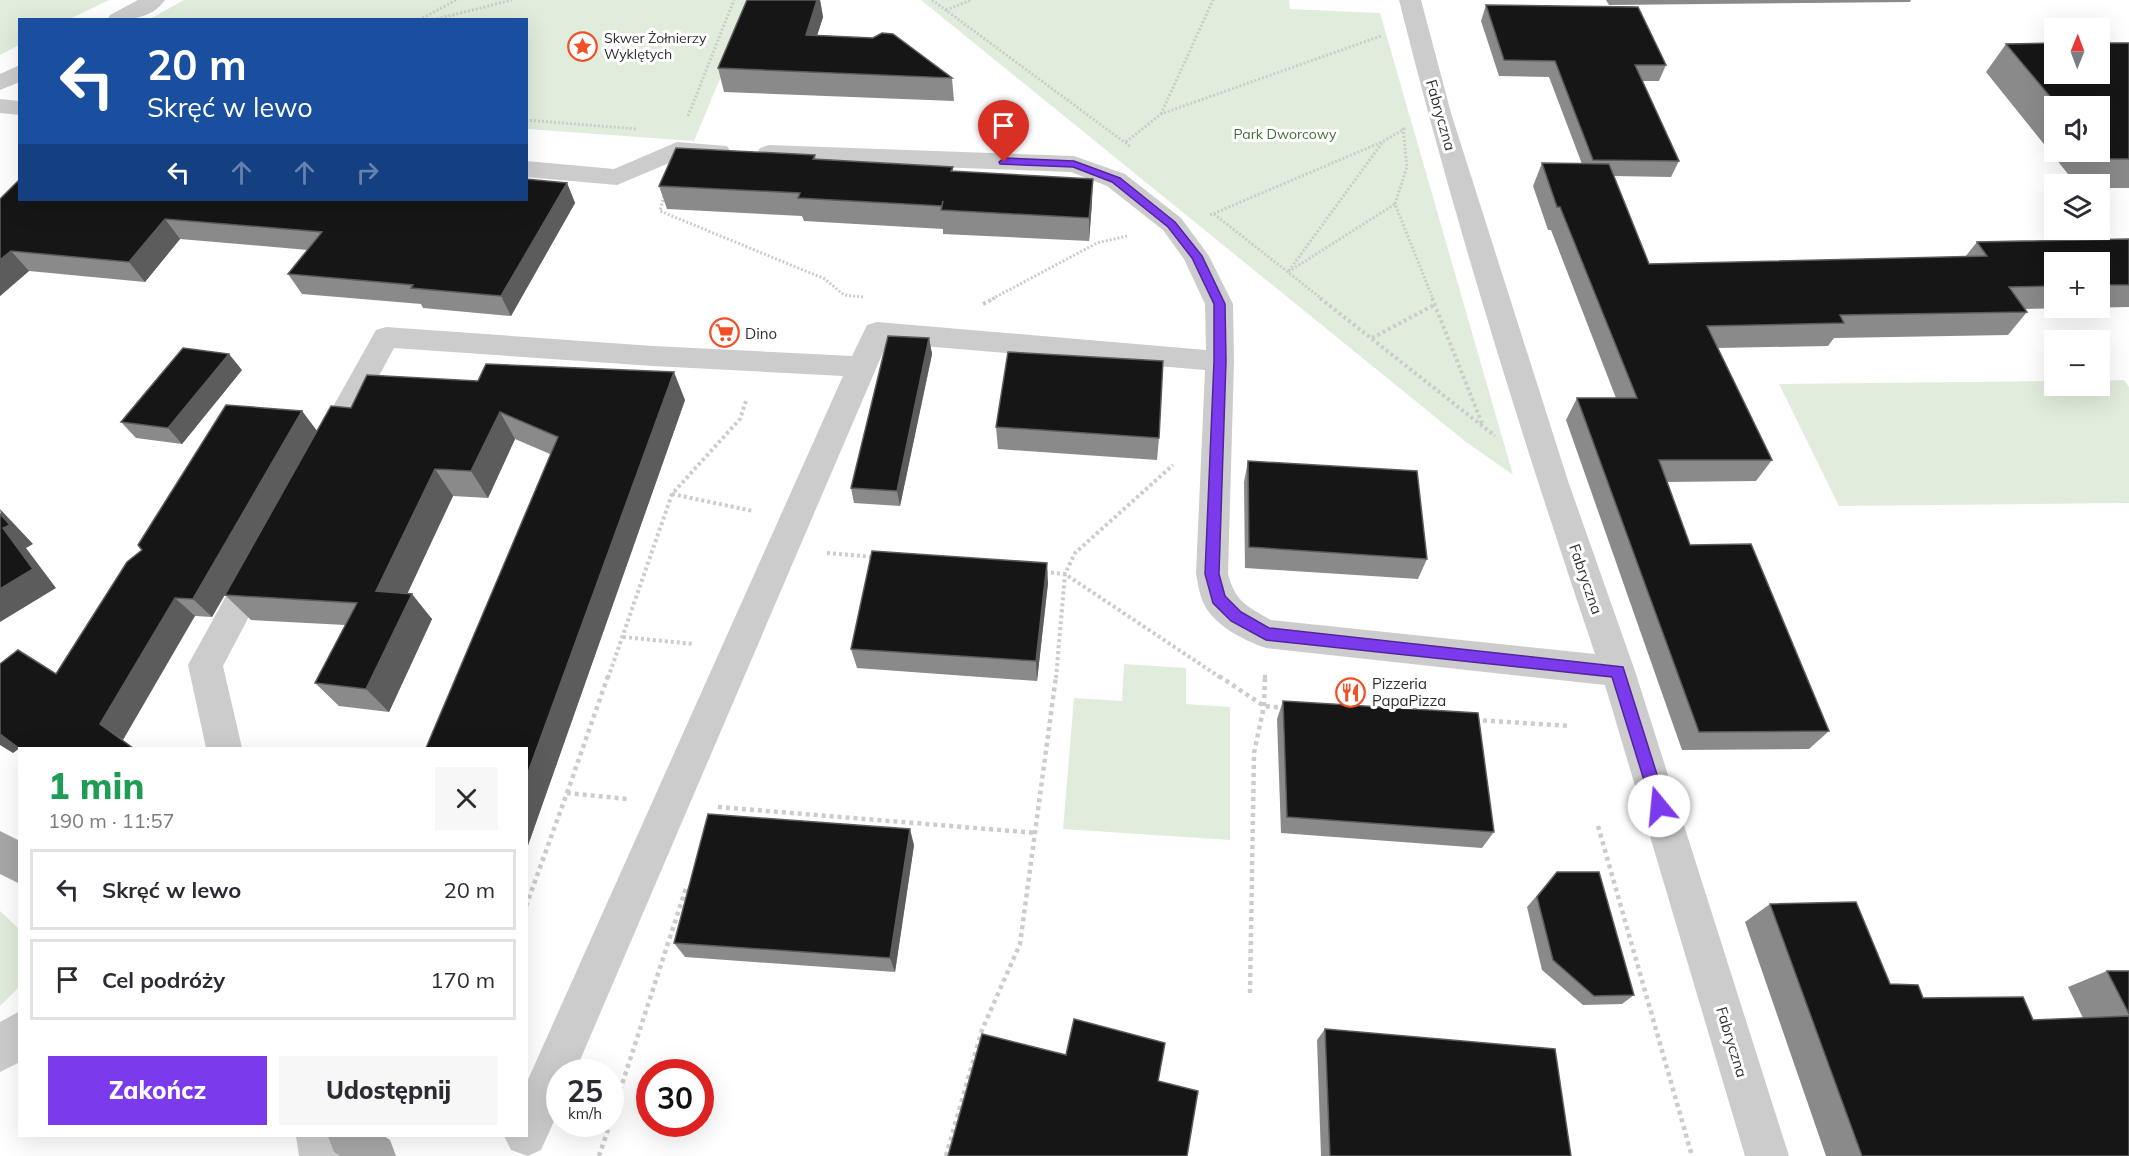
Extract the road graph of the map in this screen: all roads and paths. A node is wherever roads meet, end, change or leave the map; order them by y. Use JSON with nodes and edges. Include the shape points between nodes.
{"nodes":[{"id":1,"x":154,"y":0,"type":"edge"},
{"id":2,"x":456,"y":0,"type":"edge"},
{"id":3,"x":512,"y":0,"type":"edge"},
{"id":4,"x":734,"y":0,"type":"edge"},
{"id":5,"x":932,"y":0,"type":"edge"},
{"id":6,"x":971,"y":0,"type":"edge"},
{"id":7,"x":1213,"y":0,"type":"edge"},
{"id":8,"x":1410,"y":0,"type":"edge"},
{"id":9,"x":946,"y":10,"type":"junction"},
{"id":10,"x":122,"y":18,"type":"edge"},
{"id":11,"x":423,"y":18,"type":"edge"},
{"id":12,"x":441,"y":18,"type":"edge"},
{"id":13,"x":1384,"y":35,"type":"dead end"},
{"id":14,"x":18,"y":73,"type":"edge"},
{"id":15,"x":0,"y":82,"type":"edge"},
{"id":16,"x":0,"y":106,"type":"edge"},
{"id":17,"x":18,"y":108,"type":"edge"},
{"id":18,"x":1439,"y":113,"type":"junction"},
{"id":19,"x":1161,"y":114,"type":"junction"},
{"id":20,"x":528,"y":120,"type":"edge"},
{"id":21,"x":1406,"y":121,"type":"dead end"},
{"id":22,"x":1403,"y":130,"type":"junction"},
{"id":23,"x":679,"y":141,"type":"junction"},
{"id":24,"x":1125,"y":142,"type":"junction"},
{"id":25,"x":1382,"y":142,"type":"junction"},
{"id":26,"x":1134,"y":149,"type":"dead end"},
{"id":27,"x":528,"y":170,"type":"edge"},
{"id":28,"x":1395,"y":204,"type":"junction"},
{"id":29,"x":1205,"y":206,"type":"dead end"},
{"id":30,"x":1214,"y":213,"type":"junction"},
{"id":31,"x":1172,"y":224,"type":"junction"},
{"id":32,"x":1288,"y":272,"type":"junction"},
{"id":33,"x":867,"y":297,"type":"dead end"},
{"id":34,"x":982,"y":304,"type":"dead end"},
{"id":35,"x":1436,"y":304,"type":"junction"},
{"id":36,"x":1372,"y":338,"type":"junction"},
{"id":37,"x":758,"y":361,"type":"junction"},
{"id":38,"x":1220,"y":361,"type":"junction"},
{"id":39,"x":862,"y":367,"type":"junction"},
{"id":40,"x":1483,"y":427,"type":"junction"},
{"id":41,"x":1178,"y":460,"type":"dead end"},
{"id":42,"x":312,"y":470,"type":"edge"},
{"id":43,"x":1552,"y":481,"type":"junction"},
{"id":44,"x":672,"y":494,"type":"junction"},
{"id":45,"x":789,"y":535,"type":"junction"},
{"id":46,"x":273,"y":542,"type":"edge"},
{"id":47,"x":876,"y":557,"type":"edge"},
{"id":48,"x":1041,"y":572,"type":"edge"},
{"id":49,"x":1065,"y":574,"type":"junction"},
{"id":50,"x":1266,"y":634,"type":"junction"},
{"id":51,"x":624,"y":638,"type":"junction"},
{"id":52,"x":739,"y":648,"type":"junction"},
{"id":53,"x":1618,"y":671,"type":"junction"},
{"id":54,"x":1264,"y":706,"type":"junction"},
{"id":55,"x":1287,"y":708,"type":"edge"},
{"id":56,"x":1464,"y":719,"type":"edge"},
{"id":57,"x":1570,"y":726,"type":"dead end"},
{"id":58,"x":224,"y":747,"type":"edge"},
{"id":59,"x":567,"y":793,"type":"junction"},
{"id":60,"x":672,"y":803,"type":"junction"},
{"id":61,"x":1598,"y":826,"type":"dead end"},
{"id":62,"x":1037,"y":833,"type":"junction"},
{"id":63,"x":0,"y":849,"type":"edge"},
{"id":64,"x":18,"y":864,"type":"edge"},
{"id":65,"x":690,"y":874,"type":"edge"},
{"id":66,"x":528,"y":900,"type":"edge"},
{"id":67,"x":1250,"y":993,"type":"dead end"},
{"id":68,"x":18,"y":1034,"type":"edge"},
{"id":69,"x":0,"y":1051,"type":"edge"},
{"id":70,"x":624,"y":1079,"type":"edge"},
{"id":71,"x":528,"y":1130,"type":"edge"},
{"id":72,"x":318,"y":1137,"type":"edge"},
{"id":73,"x":351,"y":1137,"type":"edge"},
{"id":74,"x":525,"y":1137,"type":"edge"},
{"id":75,"x":605,"y":1137,"type":"edge"},
{"id":76,"x":321,"y":1156,"type":"edge"},
{"id":77,"x":374,"y":1156,"type":"edge"},
{"id":78,"x":517,"y":1156,"type":"edge"},
{"id":79,"x":599,"y":1156,"type":"edge"},
{"id":80,"x":946,"y":1156,"type":"edge"},
{"id":81,"x":1692,"y":1156,"type":"edge"},
{"id":82,"x":1767,"y":1156,"type":"edge"}],
"edges":[{"from":1,"to":10,"type":"street"},
{"from":2,"to":11,"type":"path"},
{"from":3,"to":12,"type":"path"},
{"from":4,"to":23,"type":"path"},
{"from":5,"to":9,"type":"path"},
{"from":6,"to":9,"type":"path"},
{"from":7,"to":19,"type":"path"},
{"from":8,"to":18,"type":"street","name":"Fabryczna"},
{"from":9,"to":24,"type":"path"},
{"from":13,"to":19,"type":"path"},
{"from":14,"to":15,"type":"street"},
{"from":16,"to":17,"type":"street"},
{"from":18,"to":22,"type":"path"},
{"from":18,"to":43,"type":"street","name":"Fabryczna"},
{"from":19,"to":24,"type":"path"},
{"from":20,"to":23,"type":"path"},
{"from":21,"to":22,"type":"path"},
{"from":22,"to":25,"type":"path"},
{"from":22,"to":28,"type":"path","via":[[1407,167]]},
{"from":23,"to":27,"type":"street","via":[[617,177]]},
{"from":23,"to":31,"type":"street","via":[[1074,164],[1116,180]]},
{"from":23,"to":33,"type":"path","via":[[660,211],[825,279],[844,295]]},
{"from":24,"to":26,"type":"path"},
{"from":25,"to":30,"type":"path"},
{"from":25,"to":32,"type":"path"},
{"from":28,"to":32,"type":"path"},
{"from":28,"to":35,"type":"path"},
{"from":29,"to":30,"type":"path"},
{"from":30,"to":31,"type":"path"},
{"from":30,"to":32,"type":"path"},
{"from":31,"to":34,"type":"path","via":[[1097,243]]},
{"from":31,"to":38,"type":"street","via":[[1197,256],[1220,304]]},
{"from":32,"to":36,"type":"path"},
{"from":35,"to":36,"type":"path"},
{"from":35,"to":40,"type":"path"},
{"from":36,"to":40,"type":"path"},
{"from":37,"to":39,"type":"street"},
{"from":37,"to":42,"type":"street","via":[[386,337]]},
{"from":37,"to":44,"type":"path","via":[[740,419]]},
{"from":38,"to":39,"type":"street","via":[[877,332]]},
{"from":38,"to":50,"type":"street","via":[[1212,574],[1218,599],[1236,616]]},
{"from":39,"to":45,"type":"street"},
{"from":40,"to":43,"type":"path"},
{"from":41,"to":49,"type":"path","via":[[1075,553]]},
{"from":43,"to":53,"type":"street","name":"Fabryczna"},
{"from":44,"to":45,"type":"path"},
{"from":44,"to":51,"type":"path"},
{"from":45,"to":47,"type":"path"},
{"from":45,"to":52,"type":"street"},
{"from":46,"to":58,"type":"street","via":[[205,665]]},
{"from":48,"to":49,"type":"path"},
{"from":49,"to":54,"type":"path"},
{"from":49,"to":62,"type":"path"},
{"from":50,"to":53,"type":"street"},
{"from":50,"to":54,"type":"path"},
{"from":51,"to":52,"type":"path"},
{"from":51,"to":59,"type":"path"},
{"from":52,"to":60,"type":"street"},
{"from":53,"to":82,"type":"street","name":"Fabryczna"},
{"from":54,"to":55,"type":"path"},
{"from":54,"to":67,"type":"path","via":[[1254,753]]},
{"from":56,"to":57,"type":"path"},
{"from":59,"to":60,"type":"path"},
{"from":59,"to":66,"type":"path"},
{"from":60,"to":62,"type":"path"},
{"from":60,"to":71,"type":"street"},
{"from":61,"to":81,"type":"path"},
{"from":62,"to":80,"type":"path","via":[[1020,944],[982,1030]]},
{"from":63,"to":64,"type":"main road"},
{"from":65,"to":70,"type":"path"},
{"from":68,"to":69,"type":"street"},
{"from":72,"to":76,"type":"street"},
{"from":73,"to":77,"type":"main road"},
{"from":74,"to":78,"type":"street"},
{"from":75,"to":79,"type":"path"}]}
